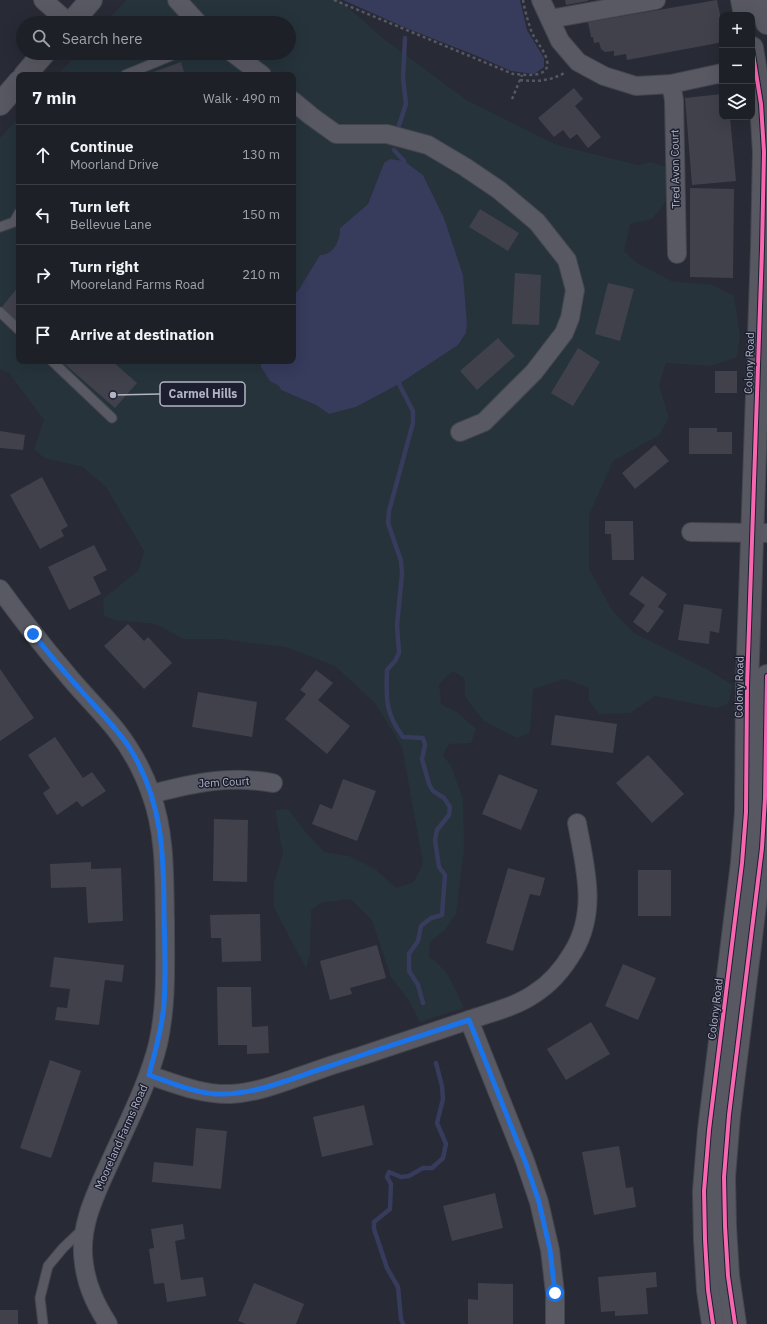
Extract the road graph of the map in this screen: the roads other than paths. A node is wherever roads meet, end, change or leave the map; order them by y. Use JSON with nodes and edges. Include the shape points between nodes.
{"nodes":[{"id":1,"x":43,"y":0,"type":"edge"},
{"id":2,"x":91,"y":0,"type":"edge"},
{"id":3,"x":177,"y":0,"type":"edge"},
{"id":4,"x":541,"y":0,"type":"edge"},
{"id":5,"x":656,"y":0,"type":"edge"},
{"id":6,"x":742,"y":0,"type":"edge"},
{"id":7,"x":762,"y":0,"type":"edge"},
{"id":8,"x":744,"y":12,"type":"edge"},
{"id":9,"x":62,"y":16,"type":"edge"},
{"id":10,"x":76,"y":16,"type":"edge"},
{"id":11,"x":192,"y":16,"type":"edge"},
{"id":12,"x":550,"y":19,"type":"junction"},
{"id":13,"x":767,"y":23,"type":"edge"},
{"id":14,"x":38,"y":60,"type":"edge"},
{"id":15,"x":161,"y":60,"type":"edge"},
{"id":16,"x":242,"y":60,"type":"edge"},
{"id":17,"x":757,"y":61,"type":"edge"},
{"id":18,"x":28,"y":72,"type":"edge"},
{"id":19,"x":132,"y":72,"type":"edge"},
{"id":20,"x":258,"y":72,"type":"edge"},
{"id":21,"x":719,"y":74,"type":"edge"},
{"id":22,"x":671,"y":84,"type":"junction"},
{"id":23,"x":16,"y":85,"type":"edge"},
{"id":24,"x":0,"y":104,"type":"edge"},
{"id":25,"x":296,"y":104,"type":"edge"},
{"id":26,"x":16,"y":223,"type":"edge"},
{"id":27,"x":0,"y":227,"type":"edge"},
{"id":28,"x":677,"y":254,"type":"dead end"},
{"id":29,"x":0,"y":312,"type":"edge"},
{"id":30,"x":16,"y":327,"type":"edge"},
{"id":31,"x":55,"y":364,"type":"edge"},
{"id":32,"x":112,"y":418,"type":"dead end"},
{"id":33,"x":460,"y":432,"type":"dead end"},
{"id":34,"x":691,"y":532,"type":"dead end"},
{"id":35,"x":760,"y":532,"type":"edge"},
{"id":36,"x":0,"y":589,"type":"edge"},
{"id":37,"x":767,"y":676,"type":"edge"},
{"id":38,"x":273,"y":782,"type":"dead end"},
{"id":39,"x":151,"y":794,"type":"junction"},
{"id":40,"x":577,"y":823,"type":"dead end"},
{"id":41,"x":469,"y":1020,"type":"junction"},
{"id":42,"x":149,"y":1075,"type":"junction"},
{"id":43,"x":86,"y":1226,"type":"junction"},
{"id":44,"x":103,"y":1321,"type":"edge"},
{"id":45,"x":43,"y":1324,"type":"edge"},
{"id":46,"x":555,"y":1324,"type":"edge"},
{"id":47,"x":713,"y":1324,"type":"edge"},
{"id":48,"x":735,"y":1324,"type":"edge"}],
"edges":[{"from":1,"to":9,"type":"street"},
{"from":2,"to":10,"type":"main road"},
{"from":3,"to":11,"type":"street"},
{"from":4,"to":12,"type":"street"},
{"from":5,"to":12,"type":"street"},
{"from":6,"to":8,"type":"main road"},
{"from":7,"to":13,"type":"main road"},
{"from":12,"to":22,"type":"street","via":[[560,40],[578,62],[604,76],[636,86]]},
{"from":14,"to":18,"type":"main road"},
{"from":15,"to":19,"type":"lane"},
{"from":16,"to":20,"type":"street"},
{"from":17,"to":35,"type":"main road","name":"Colony Road","via":[[764,152]]},
{"from":21,"to":22,"type":"street"},
{"from":22,"to":28,"type":"street","name":"Tred Avon Court","via":[[674,100]]},
{"from":23,"to":24,"type":"main road"},
{"from":25,"to":33,"type":"street","via":[[336,134],[387,134],[428,144],[499,190],[538,222],[567,260],[576,290],[564,333],[534,372],[484,422]]},
{"from":26,"to":27,"type":"lane"},
{"from":29,"to":30,"type":"lane"},
{"from":31,"to":32,"type":"lane"},
{"from":34,"to":35,"type":"street"},
{"from":35,"to":47,"type":"main road","name":"Colony Road","via":[[747,686],[746,812],[742,863],[709,1130],[704,1191],[708,1290]]},
{"from":36,"to":39,"type":"street","name":"Mooreland Farms Road","via":[[65,673],[116,729],[140,767]]},
{"from":37,"to":48,"type":"main road","via":[[762,848],[729,1115],[724,1177],[728,1276]]},
{"from":38,"to":39,"type":"street","name":"Jem Court","via":[[206,781]]},
{"from":39,"to":42,"type":"street","name":"Mooreland Farms Road","via":[[160,830],[164,865],[165,973],[164,1005]]},
{"from":40,"to":41,"type":"street","via":[[589,896],[587,916],[573,952],[560,971],[535,994],[518,1004]]},
{"from":41,"to":42,"type":"street","via":[[250,1092],[207,1093]]},
{"from":41,"to":46,"type":"street","via":[[539,1202],[550,1250],[555,1293]]},
{"from":42,"to":43,"type":"street","name":"Mooreland Farms Road","via":[[90,1206]]},
{"from":43,"to":44,"type":"street","name":"Mooreland Farms Road","via":[[84,1263],[89,1286]]},
{"from":43,"to":45,"type":"lane","via":[[48,1266],[40,1298]]}]}
